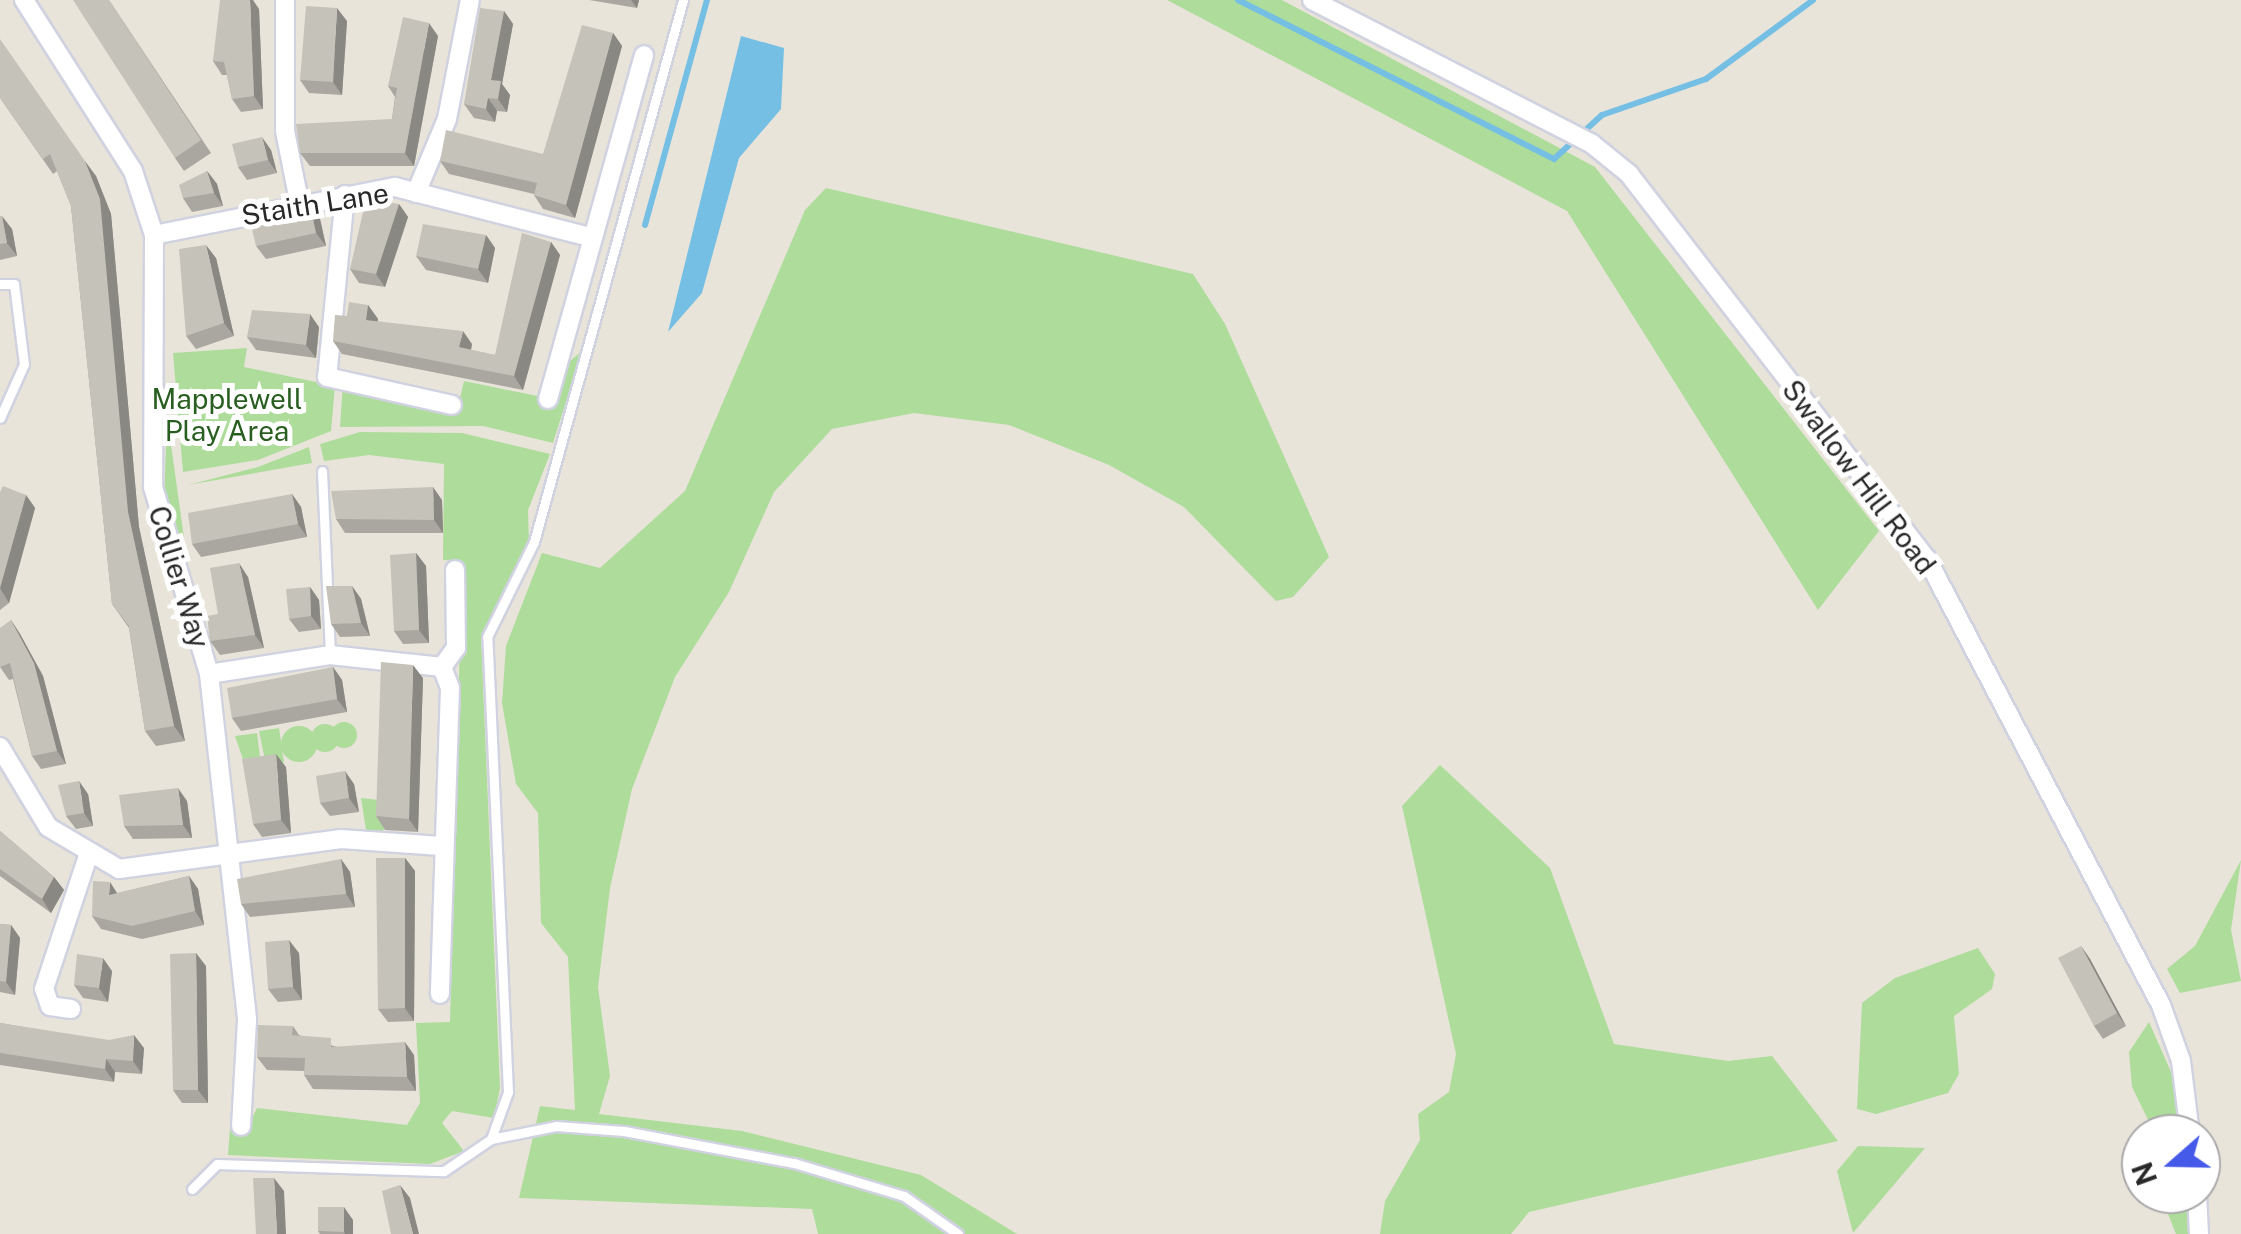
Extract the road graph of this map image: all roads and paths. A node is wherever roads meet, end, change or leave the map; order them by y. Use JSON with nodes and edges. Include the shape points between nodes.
{"nodes":[{"id":1,"x":24,"y":0,"type":"edge"},
{"id":2,"x":285,"y":0,"type":"edge"},
{"id":3,"x":470,"y":0,"type":"edge"},
{"id":4,"x":683,"y":0,"type":"edge"},
{"id":5,"x":1312,"y":0,"type":"edge"},
{"id":6,"x":644,"y":55,"type":"dead end"},
{"id":7,"x":416,"y":193,"type":"junction"},
{"id":8,"x":345,"y":195,"type":"junction"},
{"id":9,"x":299,"y":201,"type":"junction"},
{"id":10,"x":154,"y":236,"type":"junction"},
{"id":11,"x":593,"y":238,"type":"junction"},
{"id":12,"x":0,"y":284,"type":"edge"},
{"id":13,"x":548,"y":398,"type":"dead end"},
{"id":14,"x":452,"y":405,"type":"dead end"},
{"id":15,"x":0,"y":418,"type":"edge"},
{"id":16,"x":322,"y":471,"type":"dead end"},
{"id":17,"x":455,"y":570,"type":"dead end"},
{"id":18,"x":330,"y":655,"type":"junction"},
{"id":19,"x":442,"y":667,"type":"junction"},
{"id":20,"x":209,"y":674,"type":"junction"},
{"id":21,"x":0,"y":747,"type":"edge"},
{"id":22,"x":442,"y":846,"type":"junction"},
{"id":23,"x":232,"y":855,"type":"junction"},
{"id":24,"x":88,"y":856,"type":"junction"},
{"id":25,"x":440,"y":994,"type":"dead end"},
{"id":26,"x":71,"y":1008,"type":"dead end"},
{"id":27,"x":2186,"y":1114,"type":"edge"},
{"id":28,"x":241,"y":1126,"type":"dead end"},
{"id":29,"x":492,"y":1139,"type":"junction"},
{"id":30,"x":192,"y":1189,"type":"dead end"},
{"id":31,"x":958,"y":1234,"type":"edge"}],
"edges":[{"from":1,"to":10,"type":"street","name":"Collier Way","via":[[133,171]]},
{"from":2,"to":9,"type":"street","via":[[285,131]]},
{"from":3,"to":7,"type":"street","via":[[447,120]]},
{"from":4,"to":29,"type":"lane","via":[[534,542],[487,637],[508,1092]]},
{"from":5,"to":27,"type":"street","name":"Swallow Hill Road","via":[[1592,144],[1630,174],[1927,559],[2161,1005]]},
{"from":6,"to":11,"type":"street"},
{"from":7,"to":8,"type":"street","name":"Staith Lane"},
{"from":7,"to":11,"type":"street","name":"Staith Lane"},
{"from":8,"to":9,"type":"street","name":"Staith Lane"},
{"from":8,"to":14,"type":"street","via":[[327,377]]},
{"from":9,"to":10,"type":"street","name":"Staith Lane"},
{"from":10,"to":20,"type":"street","name":"Collier Way","via":[[152,487]]},
{"from":11,"to":13,"type":"street"},
{"from":12,"to":15,"type":"lane","via":[[14,284],[24,364]]},
{"from":16,"to":18,"type":"lane"},
{"from":17,"to":19,"type":"street","via":[[456,648]]},
{"from":18,"to":19,"type":"street"},
{"from":18,"to":20,"type":"street"},
{"from":19,"to":22,"type":"street","via":[[450,688]]},
{"from":20,"to":23,"type":"street","name":"Collier Way"},
{"from":21,"to":24,"type":"street","via":[[48,827]]},
{"from":22,"to":23,"type":"street","via":[[341,839]]},
{"from":22,"to":25,"type":"street"},
{"from":23,"to":24,"type":"street","via":[[119,869]]},
{"from":23,"to":28,"type":"street","name":"Collier Way","via":[[247,1020]]},
{"from":24,"to":26,"type":"street","via":[[44,989],[50,1006]]},
{"from":29,"to":30,"type":"lane","via":[[444,1171],[223,1163],[206,1167]]},
{"from":29,"to":31,"type":"lane","via":[[556,1126],[624,1131],[794,1164],[904,1196]]}]}
